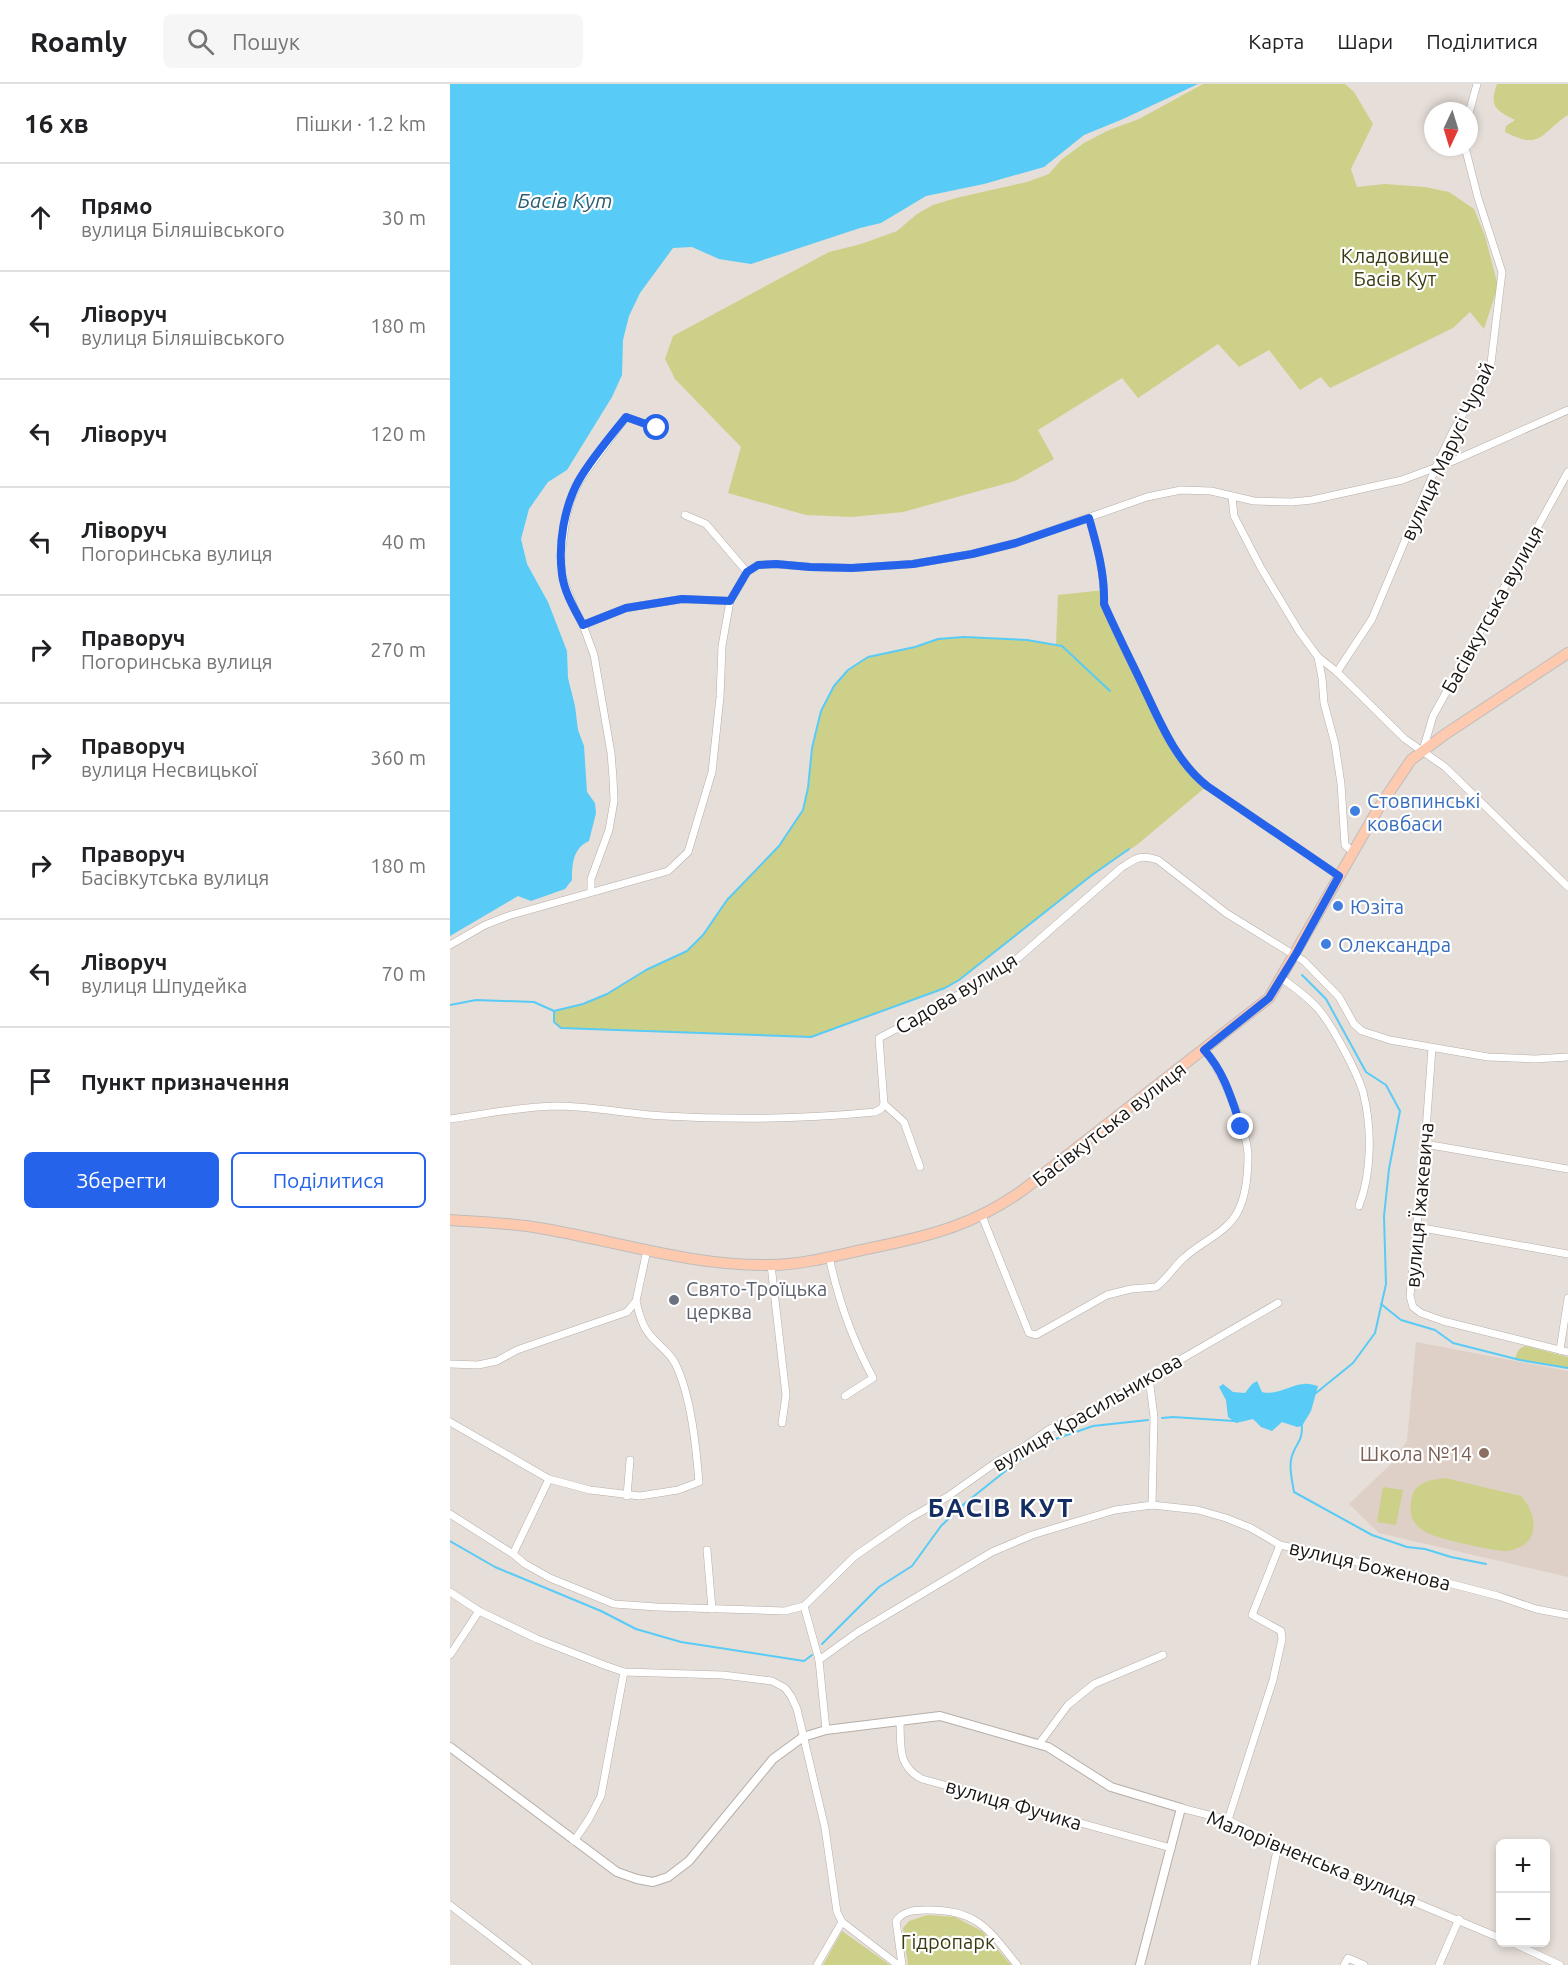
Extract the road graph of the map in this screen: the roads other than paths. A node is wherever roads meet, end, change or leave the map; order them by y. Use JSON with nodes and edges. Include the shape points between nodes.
{"nodes":[{"id":1,"x":1477,"y":84,"type":"edge"},
{"id":2,"x":1472,"y":102,"type":"edge"},
{"id":3,"x":1467,"y":156,"type":"edge"},
{"id":4,"x":1568,"y":410,"type":"edge"},
{"id":5,"x":657,"y":428,"type":"dead end"},
{"id":6,"x":1436,"y":467,"type":"junction"},
{"id":7,"x":1568,"y":472,"type":"edge"},
{"id":8,"x":1232,"y":497,"type":"junction"},
{"id":9,"x":685,"y":514,"type":"dead end"},
{"id":10,"x":1089,"y":518,"type":"junction"},
{"id":11,"x":747,"y":572,"type":"junction"},
{"id":12,"x":730,"y":601,"type":"junction"},
{"id":13,"x":583,"y":625,"type":"junction"},
{"id":14,"x":1568,"y":652,"type":"edge"},
{"id":15,"x":1318,"y":657,"type":"junction"},
{"id":16,"x":1338,"y":672,"type":"junction"},
{"id":17,"x":1423,"y":750,"type":"junction"},
{"id":18,"x":1353,"y":852,"type":"junction"},
{"id":19,"x":1339,"y":876,"type":"junction"},
{"id":20,"x":1568,"y":887,"type":"edge"},
{"id":21,"x":591,"y":892,"type":"junction"},
{"id":22,"x":450,"y":945,"type":"edge"},
{"id":23,"x":1296,"y":954,"type":"junction"},
{"id":24,"x":1281,"y":978,"type":"junction"},
{"id":25,"x":1432,"y":1048,"type":"junction"},
{"id":26,"x":1204,"y":1050,"type":"junction"},
{"id":27,"x":1568,"y":1057,"type":"edge"},
{"id":28,"x":884,"y":1104,"type":"junction"},
{"id":29,"x":450,"y":1119,"type":"edge"},
{"id":30,"x":1425,"y":1144,"type":"junction"},
{"id":31,"x":920,"y":1167,"type":"dead end"},
{"id":32,"x":1568,"y":1169,"type":"edge"},
{"id":33,"x":1359,"y":1206,"type":"dead end"},
{"id":34,"x":982,"y":1216,"type":"junction"},
{"id":35,"x":450,"y":1220,"type":"edge"},
{"id":36,"x":1417,"y":1227,"type":"junction"},
{"id":37,"x":648,"y":1251,"type":"junction"},
{"id":38,"x":1568,"y":1254,"type":"edge"},
{"id":39,"x":829,"y":1256,"type":"junction"},
{"id":40,"x":771,"y":1265,"type":"junction"},
{"id":41,"x":1568,"y":1298,"type":"edge"},
{"id":42,"x":636,"y":1301,"type":"junction"},
{"id":43,"x":1278,"y":1303,"type":"dead end"},
{"id":44,"x":1560,"y":1350,"type":"junction"},
{"id":45,"x":1568,"y":1352,"type":"edge"},
{"id":46,"x":450,"y":1364,"type":"edge"},
{"id":47,"x":1149,"y":1378,"type":"junction"},
{"id":48,"x":845,"y":1396,"type":"dead end"},
{"id":49,"x":450,"y":1422,"type":"edge"},
{"id":50,"x":782,"y":1423,"type":"dead end"},
{"id":51,"x":630,"y":1460,"type":"dead end"},
{"id":52,"x":549,"y":1479,"type":"junction"},
{"id":53,"x":627,"y":1496,"type":"junction"},
{"id":54,"x":1152,"y":1505,"type":"junction"},
{"id":55,"x":450,"y":1514,"type":"edge"},
{"id":56,"x":1280,"y":1545,"type":"junction"},
{"id":57,"x":707,"y":1550,"type":"dead end"},
{"id":58,"x":513,"y":1554,"type":"junction"},
{"id":59,"x":450,"y":1592,"type":"edge"},
{"id":60,"x":804,"y":1606,"type":"junction"},
{"id":61,"x":712,"y":1609,"type":"junction"},
{"id":62,"x":479,"y":1611,"type":"junction"},
{"id":63,"x":1568,"y":1615,"type":"edge"},
{"id":64,"x":450,"y":1655,"type":"edge"},
{"id":65,"x":1163,"y":1655,"type":"dead end"},
{"id":66,"x":819,"y":1660,"type":"junction"},
{"id":67,"x":624,"y":1671,"type":"junction"},
{"id":68,"x":900,"y":1721,"type":"junction"},
{"id":69,"x":826,"y":1730,"type":"junction"},
{"id":70,"x":803,"y":1737,"type":"junction"},
{"id":71,"x":1039,"y":1744,"type":"junction"},
{"id":72,"x":450,"y":1747,"type":"edge"},
{"id":73,"x":1182,"y":1808,"type":"junction"},
{"id":74,"x":1228,"y":1820,"type":"junction"},
{"id":75,"x":574,"y":1841,"type":"junction"},
{"id":76,"x":1278,"y":1845,"type":"junction"},
{"id":77,"x":1171,"y":1848,"type":"junction"},
{"id":78,"x":450,"y":1905,"type":"edge"},
{"id":79,"x":1459,"y":1919,"type":"junction"},
{"id":80,"x":842,"y":1922,"type":"junction"},
{"id":81,"x":1496,"y":1936,"type":"edge"},
{"id":82,"x":1522,"y":1947,"type":"edge"},
{"id":83,"x":528,"y":1965,"type":"edge"},
{"id":84,"x":817,"y":1965,"type":"edge"},
{"id":85,"x":898,"y":1965,"type":"edge"},
{"id":86,"x":902,"y":1965,"type":"edge"},
{"id":87,"x":1017,"y":1965,"type":"edge"},
{"id":88,"x":1140,"y":1965,"type":"edge"},
{"id":89,"x":1254,"y":1965,"type":"edge"},
{"id":90,"x":1344,"y":1965,"type":"edge"},
{"id":91,"x":1364,"y":1965,"type":"edge"},
{"id":92,"x":1438,"y":1965,"type":"edge"},
{"id":93,"x":1560,"y":1965,"type":"edge"}],
"edges":[{"from":1,"to":2,"type":"street"},
{"from":3,"to":6,"type":"street","name":"вулиця Марусі Чурай","via":[[1502,272],[1501,289],[1491,363]]},
{"from":4,"to":6,"type":"street"},
{"from":5,"to":13,"type":"street","via":[[626,417],[580,480],[571,499],[563,533],[562,576]]},
{"from":6,"to":8,"type":"street","via":[[1402,480],[1312,500],[1271,502]]},
{"from":6,"to":16,"type":"street","name":"вулиця Марусі Чурай","via":[[1371,619]]},
{"from":7,"to":17,"type":"street","name":"Басівкутська вулиця","via":[[1433,716]]},
{"from":8,"to":10,"type":"street","via":[[1211,491],[1172,491]]},
{"from":8,"to":15,"type":"street","via":[[1234,516],[1261,568]]},
{"from":9,"to":11,"type":"street","via":[[706,525]]},
{"from":10,"to":11,"type":"street","via":[[994,549],[913,564],[852,568],[776,564],[758,565]]},
{"from":10,"to":19,"type":"street","via":[[1099,555],[1104,604],[1179,756],[1207,786]]},
{"from":11,"to":12,"type":"street"},
{"from":12,"to":13,"type":"street","via":[[682,599],[626,608]]},
{"from":12,"to":21,"type":"street","via":[[722,646],[712,772],[688,852],[668,871]]},
{"from":13,"to":21,"type":"street","via":[[594,655],[611,753],[614,801],[609,830],[591,879]]},
{"from":14,"to":17,"type":"main road","name":"Басівкутська вулиця"},
{"from":15,"to":16,"type":"street"},
{"from":15,"to":18,"type":"street","via":[[1341,784],[1345,846]]},
{"from":16,"to":17,"type":"street","via":[[1405,739]]},
{"from":17,"to":18,"type":"main road","name":"Басівкутська вулиця","via":[[1411,760]]},
{"from":17,"to":20,"type":"street"},
{"from":18,"to":19,"type":"main road","name":"Басівкутська вулиця"},
{"from":19,"to":23,"type":"main road","name":"Басівкутська вулиця"},
{"from":21,"to":22,"type":"street","via":[[508,916]]},
{"from":23,"to":24,"type":"main road","name":"Басівкутська вулиця"},
{"from":23,"to":25,"type":"street","via":[[1339,997],[1362,1031]]},
{"from":23,"to":28,"type":"street","name":"Садова вулиця","via":[[1226,913],[1158,861],[1147,856],[1137,858],[1018,958],[879,1038]]},
{"from":24,"to":26,"type":"main road","name":"Басівкутська вулиця","via":[[1269,998]]},
{"from":24,"to":33,"type":"street","via":[[1319,1010],[1362,1091],[1369,1141]]},
{"from":25,"to":27,"type":"street","via":[[1488,1058]]},
{"from":25,"to":30,"type":"street","name":"вулиця Їжакевича"},
{"from":26,"to":34,"type":"main road","name":"Басівкутська вулиця","via":[[1023,1190]]},
{"from":26,"to":34,"type":"street","via":[[1227,1086],[1245,1140],[1248,1154],[1244,1193],[1230,1224],[1186,1255],[1156,1287],[1107,1295],[1036,1335],[1029,1333]]},
{"from":28,"to":29,"type":"street","via":[[875,1112],[790,1119],[663,1116],[555,1106]]},
{"from":28,"to":31,"type":"street","via":[[904,1122]]},
{"from":30,"to":32,"type":"street"},
{"from":30,"to":36,"type":"street","name":"вулиця Їжакевича"},
{"from":34,"to":39,"type":"main road","name":"Басівкутська вулиця","via":[[918,1238]]},
{"from":35,"to":37,"type":"main road","name":"Басівкутська вулиця","via":[[512,1223]]},
{"from":36,"to":38,"type":"street"},
{"from":36,"to":44,"type":"street","name":"вулиця Їжакевича","via":[[1410,1296],[1421,1313]]},
{"from":37,"to":40,"type":"main road","name":"Басівкутська вулиця","via":[[697,1260]]},
{"from":37,"to":42,"type":"street"},
{"from":39,"to":40,"type":"main road","name":"Басівкутська вулиця"},
{"from":39,"to":48,"type":"street","via":[[850,1333],[873,1378]]},
{"from":40,"to":50,"type":"street","via":[[786,1395]]},
{"from":41,"to":44,"type":"street"},
{"from":42,"to":46,"type":"street","via":[[627,1312],[527,1346],[497,1361]]},
{"from":42,"to":53,"type":"street","via":[[648,1334],[674,1362],[681,1380],[693,1429],[699,1482],[678,1490]]},
{"from":43,"to":47,"type":"street","name":"вулиця Красильникова"},
{"from":44,"to":45,"type":"street","name":"вулиця Їжакевича"},
{"from":47,"to":54,"type":"street","via":[[1154,1417]]},
{"from":47,"to":60,"type":"street","name":"вулиця Красильникова","via":[[1048,1430],[910,1518],[855,1556]]},
{"from":49,"to":52,"type":"street"},
{"from":51,"to":53,"type":"street"},
{"from":52,"to":53,"type":"street"},
{"from":52,"to":58,"type":"street"},
{"from":54,"to":56,"type":"street","name":"вулиця Боженова","via":[[1198,1510],[1226,1518]]},
{"from":54,"to":66,"type":"street","name":"вулиця Боженова","via":[[1115,1510],[1032,1535],[992,1552],[858,1632]]},
{"from":55,"to":58,"type":"street"},
{"from":56,"to":63,"type":"street","name":"вулиця Боженова"},
{"from":56,"to":74,"type":"street","via":[[1252,1615],[1281,1631],[1282,1639],[1273,1680]]},
{"from":57,"to":61,"type":"street"},
{"from":58,"to":61,"type":"street","via":[[550,1578],[614,1604]]},
{"from":59,"to":62,"type":"street"},
{"from":60,"to":61,"type":"street","via":[[785,1611]]},
{"from":60,"to":66,"type":"street"},
{"from":62,"to":64,"type":"street"},
{"from":62,"to":67,"type":"street","via":[[537,1639]]},
{"from":65,"to":71,"type":"street","via":[[1094,1684],[1068,1705]]},
{"from":66,"to":69,"type":"street"},
{"from":67,"to":70,"type":"street","via":[[772,1681],[791,1696]]},
{"from":67,"to":75,"type":"street","via":[[601,1796]]},
{"from":68,"to":69,"type":"street","name":"Малорівненська вулиця"},
{"from":68,"to":71,"type":"street","name":"Малорівненська вулиця","via":[[940,1716]]},
{"from":68,"to":77,"type":"street","name":"вулиця Фучика","via":[[904,1761],[911,1773],[922,1779]]},
{"from":69,"to":70,"type":"street","name":"Малорівненська вулиця"},
{"from":70,"to":75,"type":"street","name":"Малорівненська вулиця","via":[[773,1759],[689,1861],[668,1877],[653,1882],[617,1872]]},
{"from":70,"to":80,"type":"street"},
{"from":71,"to":73,"type":"street","name":"Малорівненська вулиця","via":[[1111,1787]]},
{"from":72,"to":75,"type":"street","name":"Малорівненська вулиця"},
{"from":73,"to":74,"type":"street","name":"Малорівненська вулиця"},
{"from":73,"to":77,"type":"street"},
{"from":74,"to":76,"type":"street","name":"Малорівненська вулиця"},
{"from":76,"to":79,"type":"street","name":"Малорівненська вулиця"},
{"from":76,"to":89,"type":"street"},
{"from":77,"to":88,"type":"street"},
{"from":78,"to":83,"type":"street"},
{"from":79,"to":81,"type":"street","name":"Малорівненська вулиця"},
{"from":79,"to":92,"type":"street"},
{"from":80,"to":84,"type":"street"},
{"from":80,"to":85,"type":"street"},
{"from":82,"to":93,"type":"street"},
{"from":86,"to":87,"type":"street","via":[[896,1921],[915,1910],[964,1914],[986,1927]]},
{"from":90,"to":91,"type":"street","via":[[1348,1958]]}]}
